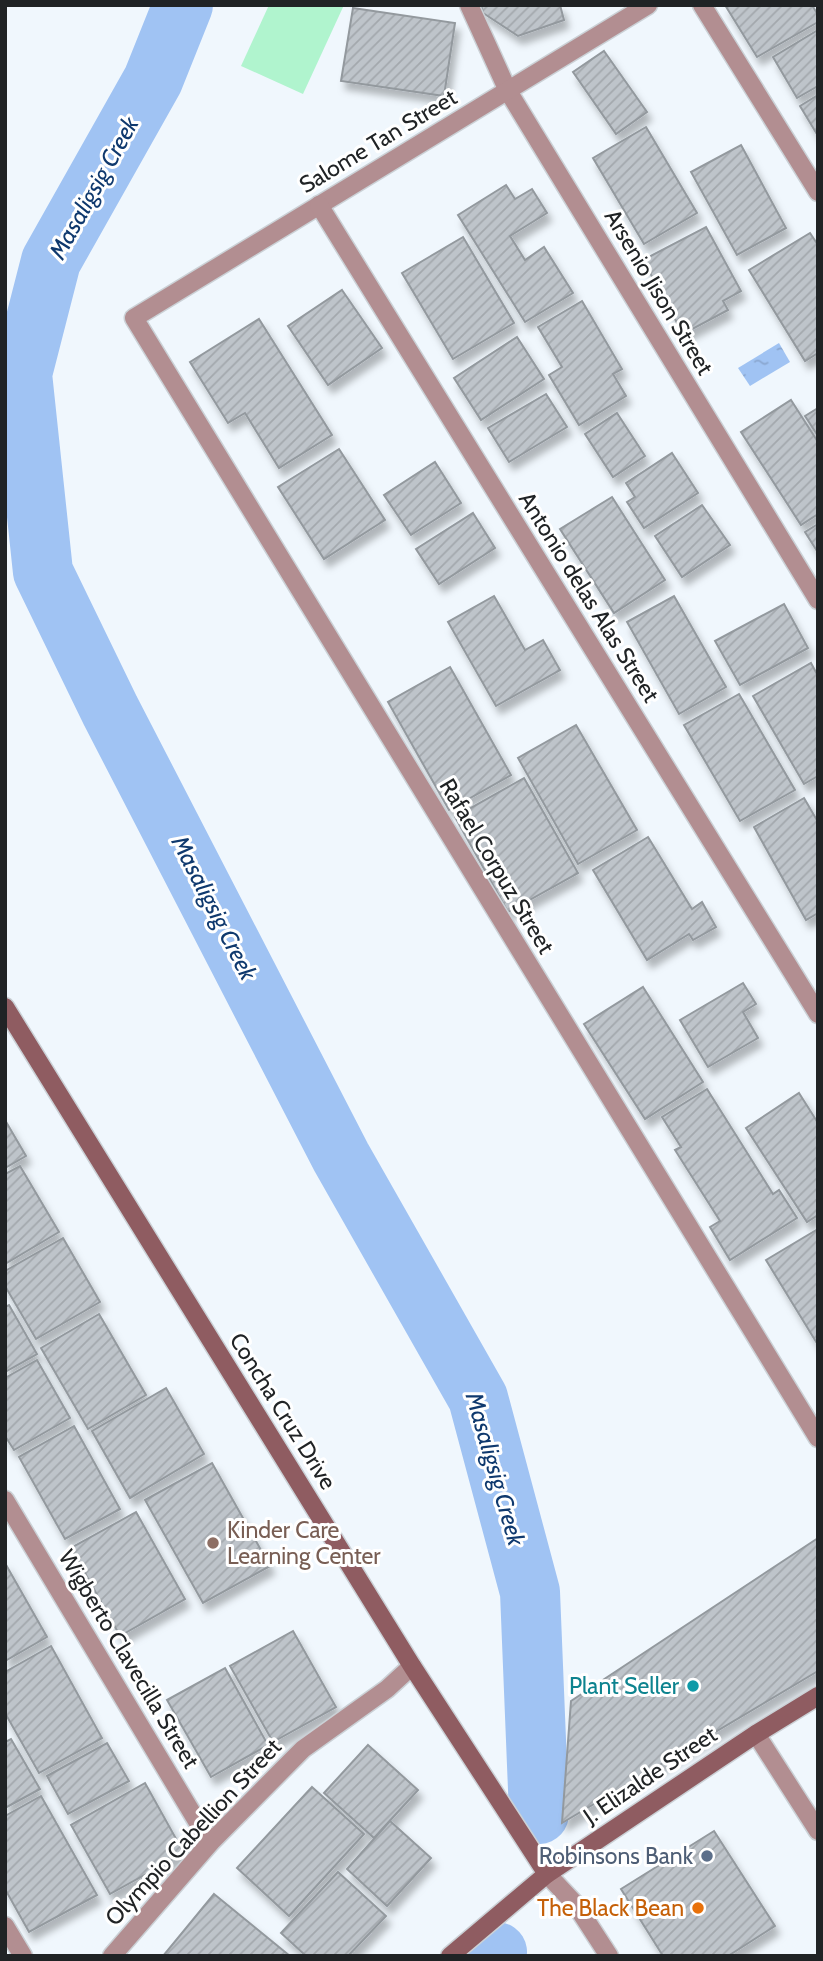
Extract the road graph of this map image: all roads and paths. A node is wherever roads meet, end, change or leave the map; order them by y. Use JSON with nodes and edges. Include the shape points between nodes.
{"nodes":[{"id":1,"x":469,"y":5,"type":"edge"},
{"id":2,"x":648,"y":5,"type":"edge"},
{"id":3,"x":702,"y":5,"type":"edge"},
{"id":4,"x":508,"y":91,"type":"junction"},
{"id":5,"x":818,"y":192,"type":"edge"},
{"id":6,"x":319,"y":205,"type":"junction"},
{"id":7,"x":134,"y":318,"type":"joint"},
{"id":8,"x":818,"y":600,"type":"edge"},
{"id":9,"x":5,"y":1007,"type":"edge"},
{"id":10,"x":818,"y":1014,"type":"edge"},
{"id":11,"x":813,"y":1420,"type":"edge"},
{"id":12,"x":818,"y":1438,"type":"edge"},
{"id":13,"x":5,"y":1500,"type":"edge"},
{"id":14,"x":412,"y":1667,"type":"junction"},
{"id":15,"x":818,"y":1696,"type":"edge"},
{"id":16,"x":755,"y":1734,"type":"junction"},
{"id":17,"x":818,"y":1832,"type":"edge"},
{"id":18,"x":210,"y":1843,"type":"junction"},
{"id":19,"x":547,"y":1874,"type":"junction"},
{"id":20,"x":5,"y":1926,"type":"edge"},
{"id":21,"x":23,"y":1956,"type":"edge"},
{"id":22,"x":112,"y":1956,"type":"edge"},
{"id":23,"x":450,"y":1956,"type":"edge"},
{"id":24,"x":609,"y":1956,"type":"edge"}],
"edges":[{"from":1,"to":4,"type":"street","name":"Arsenio Jison Street"},
{"from":2,"to":4,"type":"street","name":"Salome Tan Street"},
{"from":3,"to":5,"type":"street"},
{"from":4,"to":6,"type":"street","name":"Salome Tan Street"},
{"from":4,"to":8,"type":"street","name":"Arsenio Jison Street"},
{"from":6,"to":7,"type":"street","name":"Salome Tan Street"},
{"from":6,"to":10,"type":"street","name":"Antonio delas Alas Street"},
{"from":7,"to":11,"type":"street","name":"Rafael Corpuz Street"},
{"from":9,"to":14,"type":"street","name":"Concha Cruz Drive"},
{"from":11,"to":12,"type":"street","name":"Rafael Corpuz Street"},
{"from":13,"to":18,"type":"street","name":"Wigberto Clavecilla Street"},
{"from":14,"to":18,"type":"street","name":"Olympio Cabellion Street","via":[[303,1749]]},
{"from":14,"to":19,"type":"street","name":"Concha Cruz Drive"},
{"from":15,"to":16,"type":"street","name":"J. Elizalde Street"},
{"from":16,"to":17,"type":"street"},
{"from":16,"to":19,"type":"street","name":"J. Elizalde Street"},
{"from":18,"to":22,"type":"street","name":"Olympio Cabellion Street"},
{"from":19,"to":23,"type":"street","name":"J. Elizalde Street"},
{"from":19,"to":24,"type":"street","via":[[576,1905]]},
{"from":20,"to":21,"type":"street"}]}
